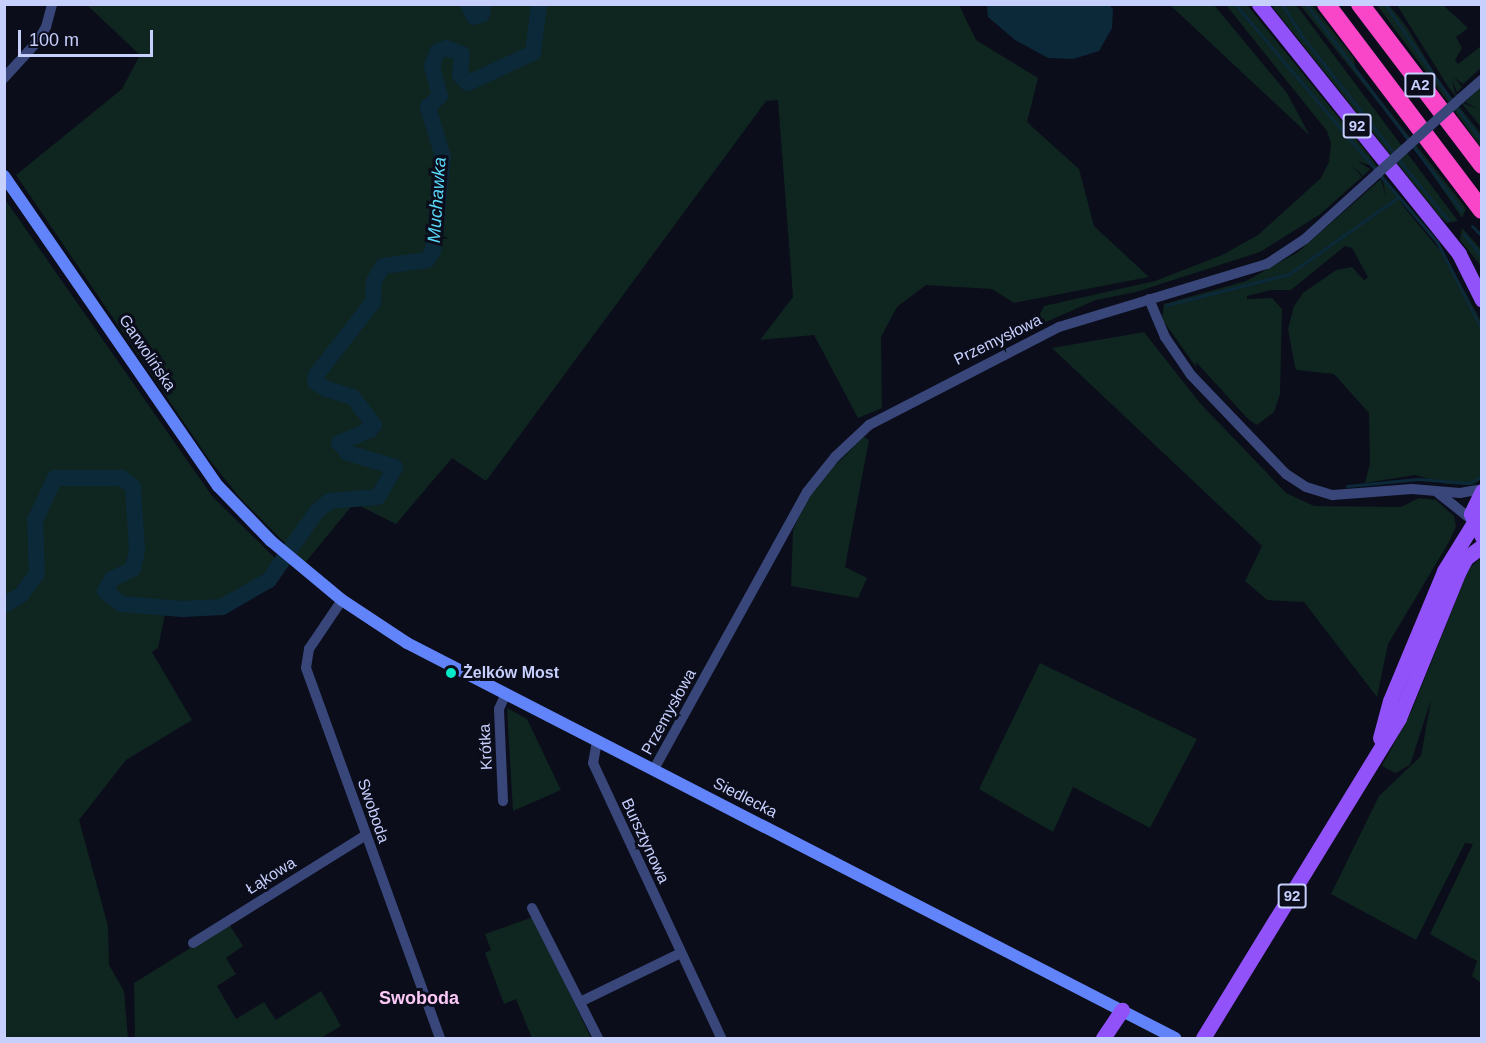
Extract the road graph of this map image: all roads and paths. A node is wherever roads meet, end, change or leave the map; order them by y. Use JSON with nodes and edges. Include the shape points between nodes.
{"nodes":[{"id":1,"x":52,"y":4,"type":"edge"},
{"id":2,"x":1259,"y":4,"type":"edge"},
{"id":3,"x":1326,"y":4,"type":"edge"},
{"id":4,"x":1359,"y":4,"type":"edge"},
{"id":5,"x":4,"y":78,"type":"edge"},
{"id":6,"x":1482,"y":80,"type":"edge"},
{"id":7,"x":1482,"y":165,"type":"edge"},
{"id":8,"x":4,"y":176,"type":"edge"},
{"id":9,"x":1482,"y":210,"type":"edge"},
{"id":10,"x":1459,"y":254,"type":"junction"},
{"id":11,"x":1482,"y":275,"type":"edge"},
{"id":12,"x":1149,"y":299,"type":"junction"},
{"id":13,"x":1482,"y":300,"type":"edge"},
{"id":14,"x":1482,"y":490,"type":"edge"},
{"id":15,"x":1437,"y":492,"type":"junction"},
{"id":16,"x":1475,"y":527,"type":"edge"},
{"id":17,"x":1482,"y":546,"type":"edge"},
{"id":18,"x":308,"y":573,"type":"joint"},
{"id":19,"x":342,"y":600,"type":"junction"},
{"id":20,"x":506,"y":693,"type":"junction"},
{"id":21,"x":597,"y":741,"type":"junction"},
{"id":22,"x":1376,"y":751,"type":"junction"},
{"id":23,"x":654,"y":769,"type":"junction"},
{"id":24,"x":503,"y":801,"type":"dead end"},
{"id":25,"x":366,"y":835,"type":"junction"},
{"id":26,"x":532,"y":908,"type":"dead end"},
{"id":27,"x":193,"y":942,"type":"dead end"},
{"id":28,"x":681,"y":953,"type":"junction"},
{"id":29,"x":580,"y":1002,"type":"junction"},
{"id":30,"x":1122,"y":1010,"type":"junction"},
{"id":31,"x":440,"y":1038,"type":"edge"},
{"id":32,"x":597,"y":1038,"type":"edge"},
{"id":33,"x":721,"y":1038,"type":"edge"},
{"id":34,"x":1103,"y":1038,"type":"edge"},
{"id":35,"x":1174,"y":1038,"type":"edge"},
{"id":36,"x":1203,"y":1038,"type":"edge"}],
"edges":[{"from":1,"to":5,"type":"street","via":[[37,42]]},
{"from":2,"to":10,"type":"main road","number":"92"},
{"from":3,"to":9,"type":"highway","number":"A2"},
{"from":4,"to":7,"type":"highway","number":"A2"},
{"from":6,"to":12,"type":"street","name":"Przemysłowa","bridge":true,"via":[[1305,239],[1267,264],[1228,279]]},
{"from":8,"to":18,"type":"main road","name":"Garwolińska","via":[[213,478],[271,541]]},
{"from":10,"to":11,"type":"main road","number":"92"},
{"from":10,"to":13,"type":"main road","number":"92"},
{"from":12,"to":15,"type":"street","via":[[1165,337],[1191,375],[1296,482],[1333,495],[1412,489]]},
{"from":12,"to":23,"type":"street","name":"Przemysłowa","via":[[1087,317],[1029,340],[869,425],[846,446],[807,492]]},
{"from":14,"to":15,"type":"street"},
{"from":14,"to":16,"type":"main road","number":"92","via":[[1473,502]]},
{"from":15,"to":16,"type":"street"},
{"from":16,"to":22,"type":"main road","number":"92","via":[[1459,543],[1427,610],[1390,701]]},
{"from":17,"to":22,"type":"main road","number":"92","via":[[1466,558],[1459,571],[1399,718]]},
{"from":18,"to":19,"type":"main road","name":"Siedlecka"},
{"from":19,"to":20,"type":"main road","name":"Siedlecka","via":[[407,643]]},
{"from":19,"to":25,"type":"street","name":"Swoboda","via":[[309,649],[305,664]]},
{"from":20,"to":21,"type":"main road","name":"Siedlecka"},
{"from":20,"to":24,"type":"street","name":"Krótka","via":[[499,709]]},
{"from":21,"to":23,"type":"main road","name":"Siedlecka"},
{"from":21,"to":28,"type":"street","name":"Bursztynowa","via":[[593,763]]},
{"from":22,"to":36,"type":"main road","number":"92","via":[[1340,819]]},
{"from":23,"to":30,"type":"main road","name":"Siedlecka"},
{"from":25,"to":27,"type":"street","name":"Łąkowa"},
{"from":25,"to":31,"type":"street","name":"Swoboda"},
{"from":26,"to":29,"type":"street"},
{"from":28,"to":29,"type":"street"},
{"from":28,"to":33,"type":"street","name":"Bursztynowa"},
{"from":29,"to":32,"type":"street"},
{"from":30,"to":34,"type":"main road"},
{"from":30,"to":35,"type":"main road","name":"Siedlecka"}]}
